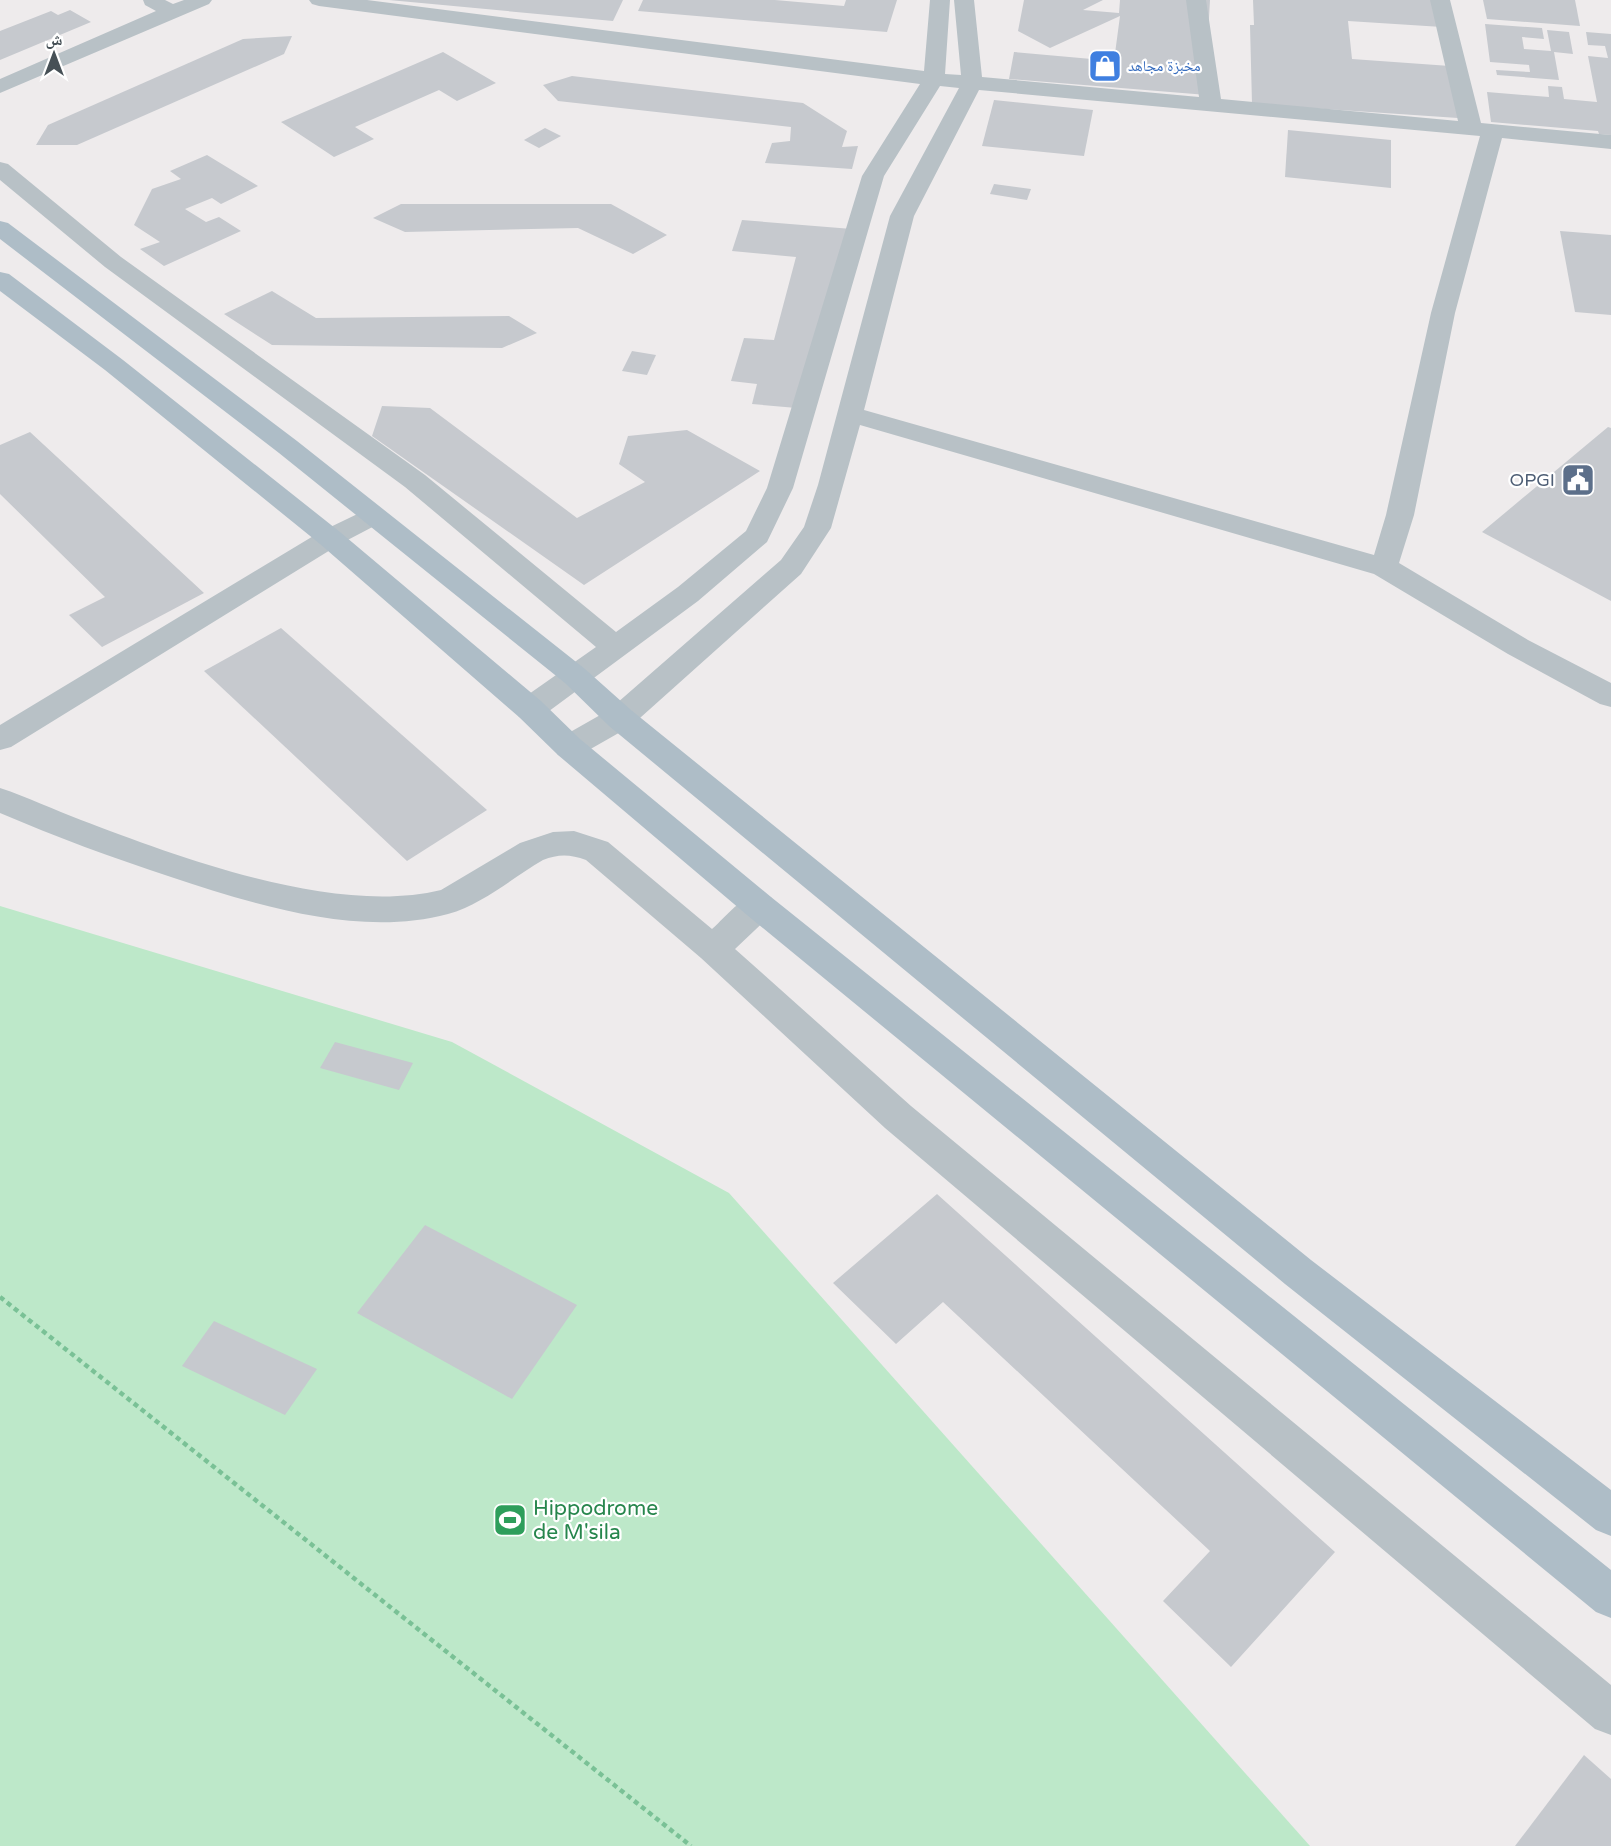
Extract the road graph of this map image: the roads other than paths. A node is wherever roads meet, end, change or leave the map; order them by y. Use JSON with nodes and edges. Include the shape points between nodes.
{"nodes":[{"id":1,"x":150,"y":0,"type":"edge"},
{"id":2,"x":202,"y":0,"type":"edge"},
{"id":3,"x":319,"y":0,"type":"edge"},
{"id":4,"x":940,"y":0,"type":"edge"},
{"id":5,"x":964,"y":0,"type":"edge"},
{"id":6,"x":1196,"y":0,"type":"edge"},
{"id":7,"x":1440,"y":0,"type":"edge"},
{"id":8,"x":172,"y":12,"type":"junction"},
{"id":9,"x":934,"y":79,"type":"junction"},
{"id":10,"x":972,"y":83,"type":"junction"},
{"id":11,"x":0,"y":87,"type":"edge"},
{"id":12,"x":1211,"y":105,"type":"junction"},
{"id":13,"x":1482,"y":130,"type":"junction"},
{"id":14,"x":1611,"y":142,"type":"edge"},
{"id":15,"x":0,"y":170,"type":"edge"},
{"id":16,"x":0,"y":228,"type":"edge"},
{"id":17,"x":0,"y":279,"type":"edge"},
{"id":18,"x":850,"y":414,"type":"junction"},
{"id":19,"x":372,"y":516,"type":"junction"},
{"id":20,"x":330,"y":538,"type":"junction"},
{"id":21,"x":1384,"y":567,"type":"junction"},
{"id":22,"x":615,"y":647,"type":"junction"},
{"id":23,"x":575,"y":676,"type":"junction"},
{"id":24,"x":1611,"y":696,"type":"edge"},
{"id":25,"x":530,"y":709,"type":"junction"},
{"id":26,"x":620,"y":718,"type":"junction"},
{"id":27,"x":0,"y":739,"type":"edge"},
{"id":28,"x":569,"y":747,"type":"junction"},
{"id":29,"x":0,"y":800,"type":"edge"},
{"id":30,"x":759,"y":906,"type":"junction"},
{"id":31,"x":713,"y":950,"type":"junction"},
{"id":32,"x":1611,"y":1516,"type":"edge"},
{"id":33,"x":1611,"y":1596,"type":"edge"},
{"id":34,"x":1611,"y":1713,"type":"edge"}],
"edges":[{"from":1,"to":8,"type":"street"},
{"from":2,"to":8,"type":"street"},
{"from":3,"to":9,"type":"street"},
{"from":4,"to":9,"type":"street"},
{"from":5,"to":10,"type":"street"},
{"from":6,"to":12,"type":"street"},
{"from":7,"to":13,"type":"street"},
{"from":8,"to":11,"type":"street"},
{"from":9,"to":10,"type":"street"},
{"from":9,"to":22,"type":"street","via":[[873,176],[780,488],[757,537]]},
{"from":10,"to":12,"type":"street"},
{"from":10,"to":18,"type":"street","via":[[902,216]]},
{"from":12,"to":13,"type":"street"},
{"from":13,"to":14,"type":"street"},
{"from":13,"to":21,"type":"street","via":[[1400,515]]},
{"from":15,"to":22,"type":"street","via":[[113,262],[414,481]]},
{"from":16,"to":19,"type":"main road","via":[[288,447]]},
{"from":17,"to":20,"type":"main road"},
{"from":18,"to":21,"type":"street"},
{"from":18,"to":26,"type":"street","via":[[818,528],[791,567]]},
{"from":19,"to":20,"type":"street"},
{"from":19,"to":23,"type":"main road"},
{"from":20,"to":25,"type":"main road"},
{"from":20,"to":27,"type":"street"},
{"from":21,"to":24,"type":"street","via":[[1518,647]]},
{"from":22,"to":23,"type":"street"},
{"from":23,"to":25,"type":"street"},
{"from":23,"to":26,"type":"main road"},
{"from":25,"to":28,"type":"main road"},
{"from":26,"to":28,"type":"street"},
{"from":26,"to":32,"type":"main road","via":[[1298,1272]]},
{"from":28,"to":30,"type":"main road"},
{"from":29,"to":31,"type":"street","via":[[119,847],[266,894],[334,906],[433,905],[457,898],[541,847],[585,844]]},
{"from":30,"to":31,"type":"street"},
{"from":30,"to":33,"type":"main road"},
{"from":31,"to":34,"type":"street","via":[[898,1117]]}]}
